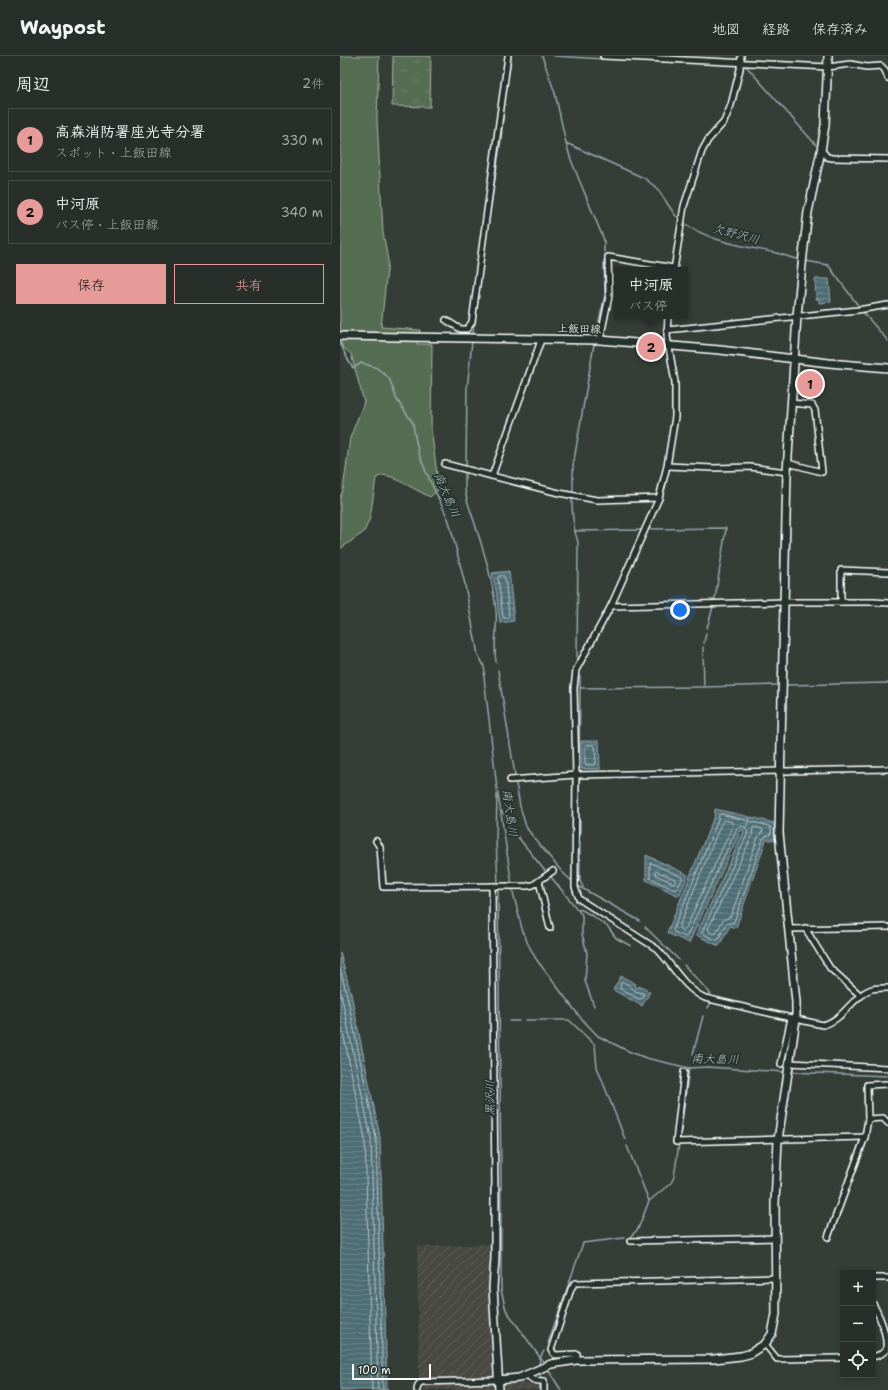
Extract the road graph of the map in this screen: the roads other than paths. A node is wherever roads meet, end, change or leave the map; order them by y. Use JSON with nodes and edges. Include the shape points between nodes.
{"nodes":[{"id":1,"x":508,"y":56,"type":"edge"},
{"id":2,"x":603,"y":56,"type":"edge"},
{"id":3,"x":741,"y":56,"type":"edge"},
{"id":4,"x":828,"y":56,"type":"edge"},
{"id":5,"x":740,"y":63,"type":"junction"},
{"id":6,"x":828,"y":67,"type":"junction"},
{"id":7,"x":888,"y":78,"type":"edge"},
{"id":8,"x":821,"y":151,"type":"junction"},
{"id":9,"x":888,"y":159,"type":"edge"},
{"id":10,"x":663,"y":267,"type":"edge"},
{"id":11,"x":674,"y":267,"type":"edge"},
{"id":12,"x":888,"y":305,"type":"edge"},
{"id":13,"x":797,"y":316,"type":"junction"},
{"id":14,"x":668,"y":319,"type":"edge"},
{"id":15,"x":446,"y":320,"type":"dead end"},
{"id":16,"x":667,"y":330,"type":"junction"},
{"id":17,"x":340,"y":336,"type":"edge"},
{"id":18,"x":600,"y":340,"type":"junction"},
{"id":19,"x":540,"y":343,"type":"dead end"},
{"id":20,"x":668,"y":345,"type":"junction"},
{"id":21,"x":794,"y":359,"type":"junction"},
{"id":22,"x":888,"y":368,"type":"edge"},
{"id":23,"x":791,"y":403,"type":"junction"},
{"id":24,"x":788,"y":463,"type":"junction"},
{"id":25,"x":445,"y":464,"type":"dead end"},
{"id":26,"x":667,"y":466,"type":"junction"},
{"id":27,"x":787,"y":472,"type":"junction"},
{"id":28,"x":492,"y":476,"type":"junction"},
{"id":29,"x":660,"y":498,"type":"junction"},
{"id":30,"x":888,"y":572,"type":"edge"},
{"id":31,"x":785,"y":602,"type":"junction"},
{"id":32,"x":841,"y":602,"type":"junction"},
{"id":33,"x":888,"y":603,"type":"edge"},
{"id":34,"x":611,"y":606,"type":"junction"},
{"id":35,"x":888,"y":769,"type":"edge"},
{"id":36,"x":780,"y":771,"type":"junction"},
{"id":37,"x":576,"y":775,"type":"junction"},
{"id":38,"x":510,"y":780,"type":"dead end"},
{"id":39,"x":376,"y":841,"type":"dead end"},
{"id":40,"x":553,"y":871,"type":"dead end"},
{"id":41,"x":538,"y":881,"type":"junction"},
{"id":42,"x":493,"y":887,"type":"junction"},
{"id":43,"x":888,"y":927,"type":"edge"},
{"id":44,"x":550,"y":928,"type":"dead end"},
{"id":45,"x":805,"y":928,"type":"junction"},
{"id":46,"x":789,"y":929,"type":"junction"},
{"id":47,"x":888,"y":988,"type":"edge"},
{"id":48,"x":861,"y":996,"type":"junction"},
{"id":49,"x":794,"y":1018,"type":"junction"},
{"id":50,"x":781,"y":1064,"type":"dead end"},
{"id":51,"x":790,"y":1064,"type":"junction"},
{"id":52,"x":888,"y":1068,"type":"edge"},
{"id":53,"x":684,"y":1072,"type":"dead end"},
{"id":54,"x":888,"y":1084,"type":"edge"},
{"id":55,"x":868,"y":1119,"type":"junction"},
{"id":56,"x":888,"y":1123,"type":"edge"},
{"id":57,"x":864,"y":1137,"type":"junction"},
{"id":58,"x":778,"y":1140,"type":"junction"},
{"id":59,"x":495,"y":1189,"type":"joint"},
{"id":60,"x":828,"y":1237,"type":"dead end"},
{"id":61,"x":776,"y":1238,"type":"junction"},
{"id":62,"x":630,"y":1241,"type":"dead end"},
{"id":63,"x":776,"y":1278,"type":"junction"},
{"id":64,"x":876,"y":1278,"type":"edge"},
{"id":65,"x":888,"y":1278,"type":"edge"},
{"id":66,"x":874,"y":1306,"type":"edge"},
{"id":67,"x":765,"y":1344,"type":"junction"},
{"id":68,"x":876,"y":1356,"type":"edge"},
{"id":69,"x":840,"y":1358,"type":"edge"},
{"id":70,"x":577,"y":1360,"type":"junction"},
{"id":71,"x":528,"y":1374,"type":"junction"},
{"id":72,"x":498,"y":1380,"type":"junction"},
{"id":73,"x":417,"y":1390,"type":"edge"},
{"id":74,"x":499,"y":1390,"type":"edge"},
{"id":75,"x":544,"y":1390,"type":"edge"}],
"edges":[{"from":1,"to":15,"type":"street","via":[[472,322],[467,329],[460,329]]},
{"from":2,"to":5,"type":"street"},
{"from":3,"to":5,"type":"street"},
{"from":4,"to":6,"type":"street"},
{"from":5,"to":6,"type":"street"},
{"from":5,"to":11,"type":"street","via":[[731,106],[724,122],[702,151],[684,206]]},
{"from":6,"to":7,"type":"street","via":[[850,64],[881,66]]},
{"from":6,"to":8,"type":"street"},
{"from":8,"to":9,"type":"street","via":[[826,157],[832,158]]},
{"from":8,"to":13,"type":"street","via":[[808,212]]},
{"from":10,"to":18,"type":"street","via":[[608,257],[608,296]]},
{"from":12,"to":13,"type":"street"},
{"from":13,"to":16,"type":"street"},
{"from":13,"to":21,"type":"street"},
{"from":14,"to":16,"type":"street"},
{"from":16,"to":20,"type":"street"},
{"from":17,"to":18,"type":"street","name":"上飯田線"},
{"from":18,"to":20,"type":"street","name":"上飯田線"},
{"from":19,"to":28,"type":"street"},
{"from":20,"to":21,"type":"street","name":"上飯田線"},
{"from":20,"to":26,"type":"street","via":[[675,382],[676,417]]},
{"from":21,"to":22,"type":"street","name":"上飯田線"},
{"from":21,"to":23,"type":"street"},
{"from":23,"to":24,"type":"street"},
{"from":23,"to":24,"type":"street","via":[[812,405],[815,410],[822,472]]},
{"from":24,"to":27,"type":"street"},
{"from":25,"to":28,"type":"street"},
{"from":26,"to":27,"type":"street","via":[[750,467]]},
{"from":26,"to":29,"type":"street"},
{"from":27,"to":31,"type":"street"},
{"from":28,"to":29,"type":"street","via":[[597,500]]},
{"from":29,"to":34,"type":"street"},
{"from":30,"to":32,"type":"street","via":[[841,570]]},
{"from":31,"to":32,"type":"street"},
{"from":31,"to":34,"type":"street"},
{"from":31,"to":36,"type":"street"},
{"from":32,"to":33,"type":"street"},
{"from":34,"to":37,"type":"street","via":[[576,670]]},
{"from":35,"to":36,"type":"street"},
{"from":36,"to":37,"type":"street"},
{"from":36,"to":46,"type":"street","via":[[779,833]]},
{"from":37,"to":38,"type":"street"},
{"from":37,"to":49,"type":"street","via":[[575,887],[579,899],[657,949],[698,995]]},
{"from":39,"to":42,"type":"street","via":[[380,846],[384,887]]},
{"from":40,"to":41,"type":"street"},
{"from":41,"to":42,"type":"street","via":[[526,886]]},
{"from":41,"to":44,"type":"street"},
{"from":42,"to":59,"type":"street"},
{"from":43,"to":45,"type":"street"},
{"from":45,"to":46,"type":"street"},
{"from":45,"to":48,"type":"street","via":[[830,968]]},
{"from":46,"to":49,"type":"street","via":[[796,1002]]},
{"from":47,"to":48,"type":"street","via":[[871,990]]},
{"from":48,"to":49,"type":"street","via":[[830,1023],[823,1025]]},
{"from":49,"to":50,"type":"street"},
{"from":49,"to":51,"type":"street"},
{"from":51,"to":52,"type":"street"},
{"from":51,"to":58,"type":"street"},
{"from":53,"to":58,"type":"street","via":[[676,1142]]},
{"from":54,"to":55,"type":"street","via":[[867,1085]]},
{"from":55,"to":56,"type":"street","via":[[883,1118]]},
{"from":55,"to":57,"type":"street"},
{"from":57,"to":58,"type":"street"},
{"from":57,"to":60,"type":"street"},
{"from":58,"to":61,"type":"street","via":[[775,1186]]},
{"from":59,"to":72,"type":"street","via":[[493,1288]]},
{"from":61,"to":62,"type":"street"},
{"from":61,"to":63,"type":"street"},
{"from":63,"to":67,"type":"street","via":[[775,1324]]},
{"from":63,"to":70,"type":"street","via":[[576,1283],[571,1289],[551,1350],[555,1355],[577,1354]]},
{"from":64,"to":65,"type":"street"},
{"from":66,"to":68,"type":"street","via":[[880,1316],[887,1344],[886,1350]]},
{"from":67,"to":69,"type":"street","via":[[777,1359]]},
{"from":67,"to":70,"type":"street","via":[[749,1354],[714,1359]]},
{"from":70,"to":71,"type":"street","via":[[551,1364]]},
{"from":71,"to":72,"type":"street"},
{"from":71,"to":75,"type":"street","via":[[535,1381],[544,1381]]},
{"from":72,"to":73,"type":"street","via":[[421,1382]]},
{"from":72,"to":74,"type":"street"}]}
